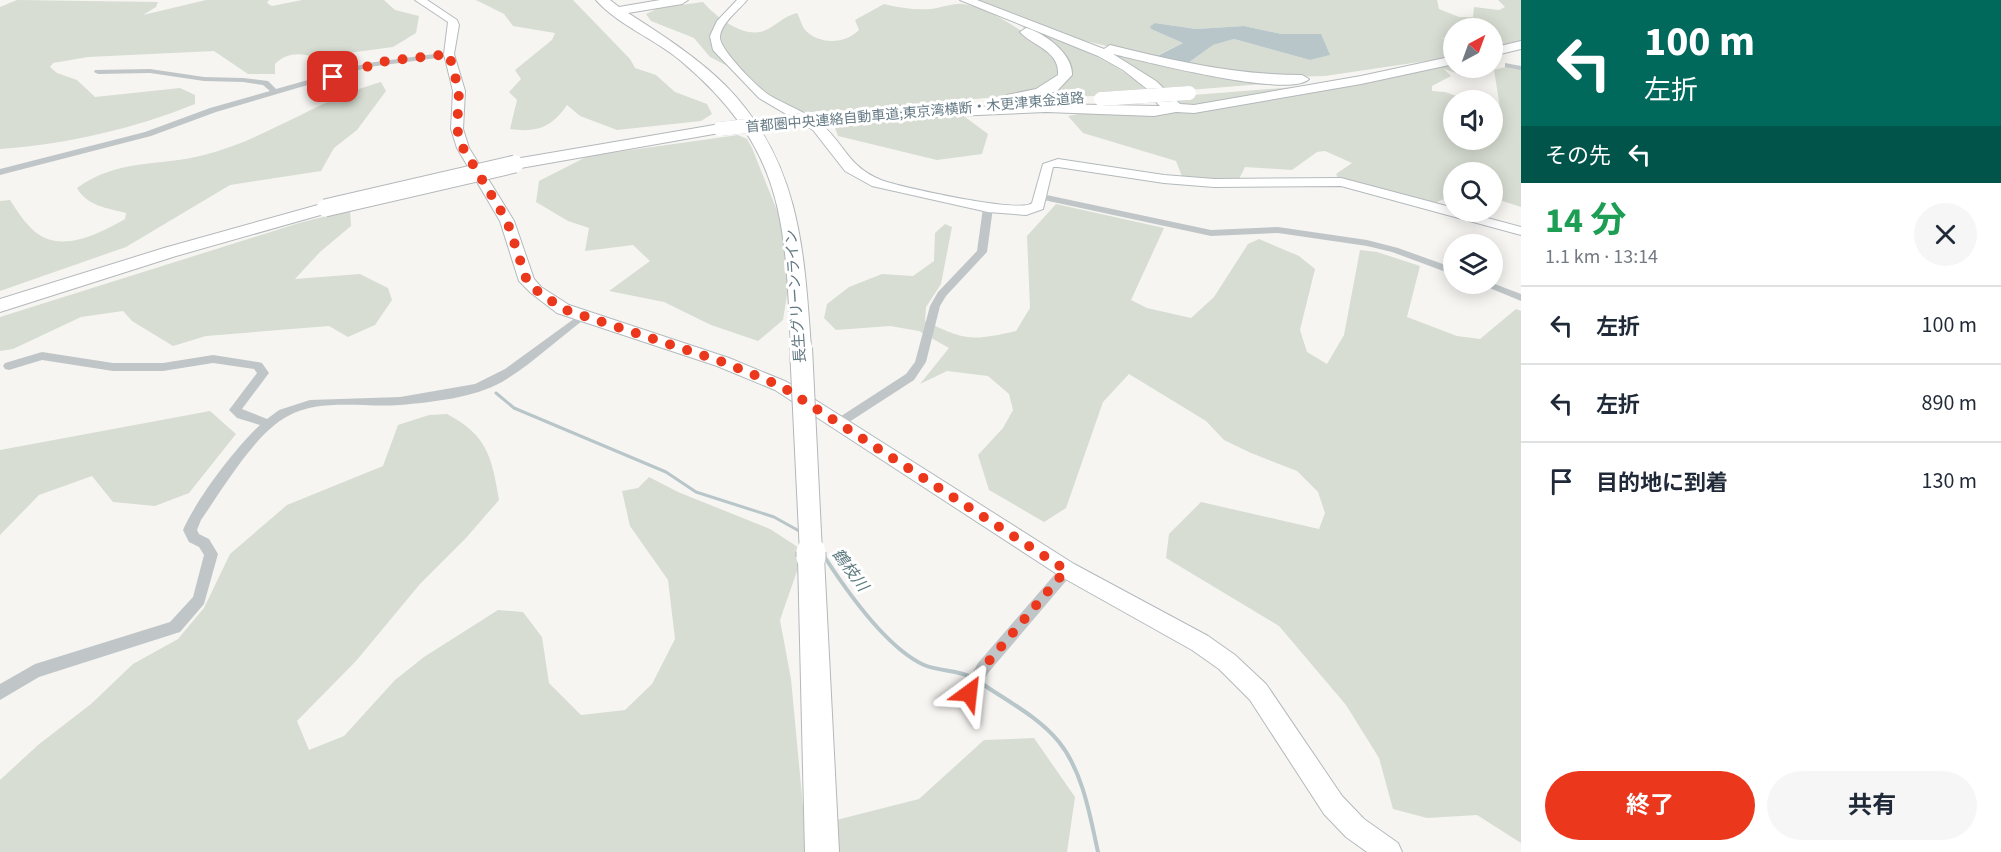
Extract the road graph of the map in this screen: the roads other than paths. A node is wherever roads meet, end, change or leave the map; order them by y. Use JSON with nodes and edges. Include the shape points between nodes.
{"nodes":[{"id":1,"x":420,"y":0,"type":"edge"},
{"id":2,"x":602,"y":0,"type":"edge"},
{"id":3,"x":648,"y":0,"type":"edge"},
{"id":4,"x":682,"y":0,"type":"edge"},
{"id":5,"x":742,"y":0,"type":"edge"},
{"id":6,"x":957,"y":0,"type":"edge"},
{"id":7,"x":966,"y":0,"type":"edge"},
{"id":8,"x":616,"y":11,"type":"junction"},
{"id":9,"x":996,"y":15,"type":"junction"},
{"id":10,"x":1059,"y":35,"type":"junction"},
{"id":11,"x":1521,"y":45,"type":"edge"},
{"id":12,"x":1503,"y":49,"type":"edge"},
{"id":13,"x":449,"y":54,"type":"junction"},
{"id":14,"x":1443,"y":62,"type":"edge"},
{"id":15,"x":1427,"y":64,"type":"junction"},
{"id":16,"x":1508,"y":64,"type":"dead end"},
{"id":17,"x":1521,"y":68,"type":"edge"},
{"id":18,"x":98,"y":72,"type":"dead end"},
{"id":19,"x":1358,"y":76,"type":"junction"},
{"id":20,"x":275,"y":92,"type":"junction"},
{"id":21,"x":1172,"y":107,"type":"junction"},
{"id":22,"x":895,"y":112,"type":"junction"},
{"id":23,"x":849,"y":115,"type":"junction"},
{"id":24,"x":0,"y":172,"type":"edge"},
{"id":25,"x":1042,"y":197,"type":"junction"},
{"id":26,"x":988,"y":208,"type":"junction"},
{"id":27,"x":1521,"y":231,"type":"edge"},
{"id":28,"x":1443,"y":268,"type":"edge"},
{"id":29,"x":1503,"y":291,"type":"edge"},
{"id":30,"x":1521,"y":298,"type":"edge"},
{"id":31,"x":0,"y":306,"type":"edge"},
{"id":32,"x":582,"y":316,"type":"junction"},
{"id":33,"x":9,"y":366,"type":"dead end"},
{"id":34,"x":839,"y":423,"type":"junction"},
{"id":35,"x":269,"y":424,"type":"junction"},
{"id":36,"x":1066,"y":570,"type":"junction"},
{"id":37,"x":0,"y":693,"type":"edge"},
{"id":38,"x":969,"y":693,"type":"dead end"},
{"id":39,"x":822,"y":852,"type":"edge"},
{"id":40,"x":1389,"y":852,"type":"edge"}],
"edges":[{"from":1,"to":13,"type":"street","via":[[452,20]]},
{"from":2,"to":8,"type":"highway","name":"長生グリーンライン"},
{"from":3,"to":8,"type":"highway"},
{"from":4,"to":8,"type":"highway"},
{"from":5,"to":26,"type":"street","via":[[721,23],[715,36],[717,48],[763,96],[817,128],[850,168],[877,183]]},
{"from":6,"to":9,"type":"highway"},
{"from":7,"to":10,"type":"highway"},
{"from":8,"to":39,"type":"highway","name":"長生グリーンライン","bridge":true,"via":[[704,72],[724,91],[758,133],[775,166],[789,210],[801,348]]},
{"from":9,"to":21,"type":"highway","via":[[1099,54],[1134,75]]},
{"from":9,"to":23,"type":"highway","via":[[1061,58],[1066,69],[1064,79],[1038,94]]},
{"from":10,"to":19,"type":"highway","via":[[1176,66],[1228,75],[1296,80]]},
{"from":10,"to":21,"type":"highway","via":[[1107,54],[1138,74]]},
{"from":11,"to":12,"type":"highway"},
{"from":13,"to":20,"type":"street","via":[[386,61]]},
{"from":13,"to":32,"type":"street","via":[[459,91],[457,129],[463,148],[507,221],[527,281],[563,309]]},
{"from":14,"to":15,"type":"highway","name":"首都圏中央連絡自動車道;東京湾横断・木更津東金道路"},
{"from":15,"to":19,"type":"highway","name":"首都圏中央連絡自動車道;東京湾横断・木更津東金道路"},
{"from":15,"to":21,"type":"highway","via":[[1361,80],[1194,109]]},
{"from":16,"to":17,"type":"street"},
{"from":18,"to":20,"type":"street","via":[[150,71],[243,80],[265,83]]},
{"from":19,"to":22,"type":"highway","name":"首都圏中央連絡自動車道;東京湾横断・木更津東金道路","bridge":true,"via":[[1189,93]]},
{"from":20,"to":24,"type":"street","via":[[147,134]]},
{"from":21,"to":22,"type":"highway","via":[[1154,112],[1074,108]]},
{"from":22,"to":23,"type":"highway","name":"首都圏中央連絡自動車道;東京湾横断・木更津東金道路"},
{"from":23,"to":31,"type":"highway","name":"首都圏中央連絡自動車道;東京湾横断・木更津東金道路","bridge":true,"via":[[720,129],[515,164],[325,208]]},
{"from":25,"to":26,"type":"street","via":[[1036,208],[1026,211]]},
{"from":25,"to":27,"type":"street","via":[[1045,170],[1049,164],[1058,163],[1194,181],[1326,180],[1377,190]]},
{"from":25,"to":28,"type":"street","via":[[1211,233],[1278,230],[1366,243]]},
{"from":26,"to":34,"type":"street","via":[[982,252],[935,306],[915,370]]},
{"from":29,"to":30,"type":"street"},
{"from":32,"to":34,"type":"street","via":[[755,375],[781,386]]},
{"from":32,"to":35,"type":"street","via":[[496,380],[423,398],[306,406],[282,414]]},
{"from":33,"to":35,"type":"street","via":[[42,356],[113,367],[163,367],[213,359],[258,366],[264,373],[235,410]]},
{"from":34,"to":36,"type":"street"},
{"from":35,"to":37,"type":"street","via":[[195,518],[190,530],[211,554],[199,600],[175,627],[35,671]]},
{"from":36,"to":38,"type":"street","via":[[983,668]]},
{"from":36,"to":40,"type":"street","via":[[1168,624],[1227,662],[1258,692],[1333,805],[1355,828]]}]}
